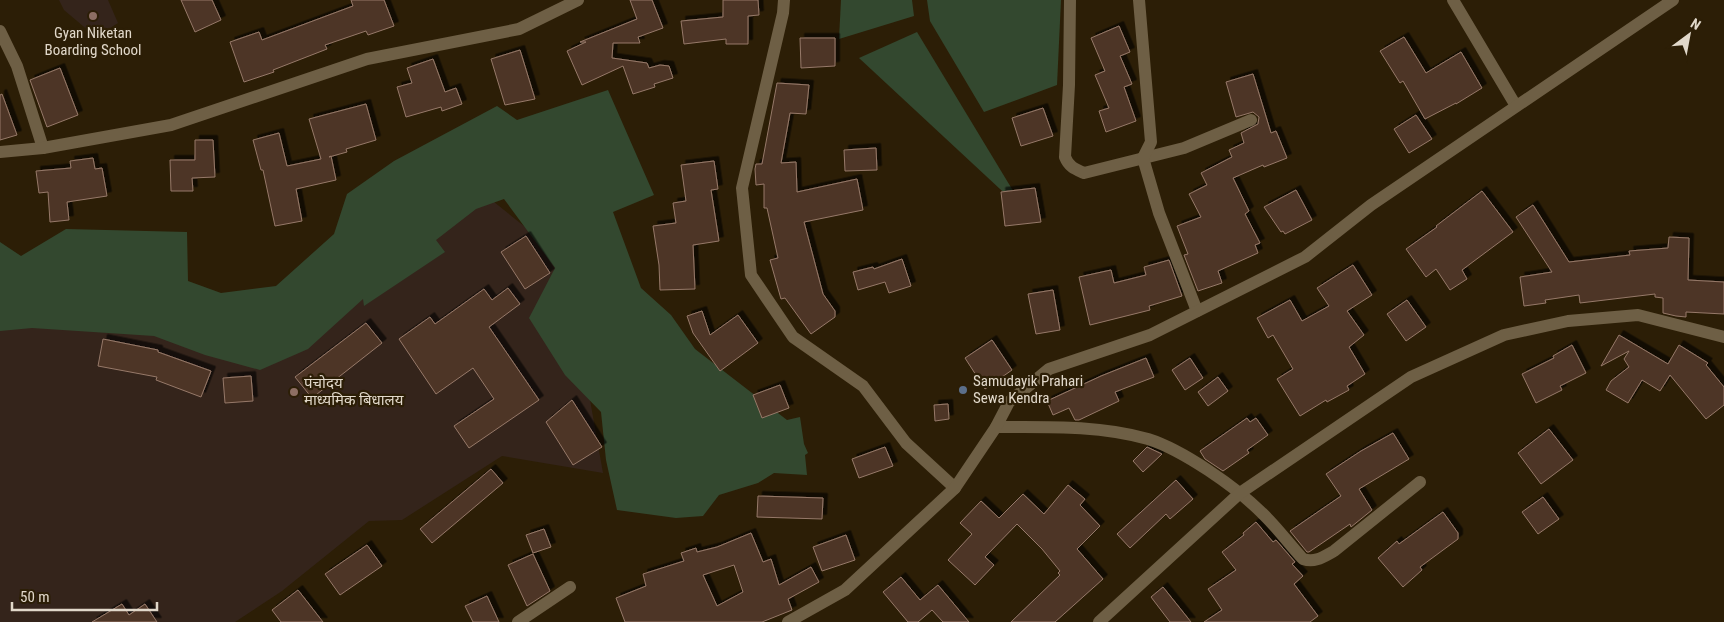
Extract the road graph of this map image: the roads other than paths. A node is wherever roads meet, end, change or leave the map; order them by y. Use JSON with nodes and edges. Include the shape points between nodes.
{"nodes":[{"id":1,"x":578,"y":0,"type":"edge"},
{"id":2,"x":784,"y":0,"type":"edge"},
{"id":3,"x":1070,"y":0,"type":"edge"},
{"id":4,"x":1139,"y":0,"type":"edge"},
{"id":5,"x":1454,"y":0,"type":"edge"},
{"id":6,"x":1673,"y":0,"type":"edge"},
{"id":7,"x":0,"y":31,"type":"edge"},
{"id":8,"x":1516,"y":106,"type":"junction"},
{"id":9,"x":1251,"y":120,"type":"dead end"},
{"id":10,"x":43,"y":148,"type":"junction"},
{"id":11,"x":0,"y":152,"type":"edge"},
{"id":12,"x":1143,"y":158,"type":"junction"},
{"id":13,"x":1197,"y":311,"type":"junction"},
{"id":14,"x":1724,"y":337,"type":"edge"},
{"id":15,"x":996,"y":426,"type":"junction"},
{"id":16,"x":1420,"y":482,"type":"dead end"},
{"id":17,"x":954,"y":488,"type":"junction"},
{"id":18,"x":1240,"y":494,"type":"junction"},
{"id":19,"x":570,"y":587,"type":"dead end"},
{"id":20,"x":518,"y":622,"type":"edge"},
{"id":21,"x":788,"y":622,"type":"edge"},
{"id":22,"x":1099,"y":622,"type":"edge"}],
"edges":[{"from":1,"to":10,"type":"street","via":[[518,29],[368,59],[172,125]]},
{"from":2,"to":17,"type":"street","via":[[742,188],[751,275],[793,337],[863,386],[906,443]]},
{"from":3,"to":12,"type":"street","via":[[1068,164],[1084,173]]},
{"from":4,"to":12,"type":"street","via":[[1151,142]]},
{"from":5,"to":8,"type":"street"},
{"from":6,"to":8,"type":"street"},
{"from":7,"to":10,"type":"street","via":[[17,66]]},
{"from":8,"to":13,"type":"street","via":[[1371,205],[1305,257]]},
{"from":9,"to":12,"type":"street","via":[[1184,148]]},
{"from":10,"to":11,"type":"street"},
{"from":12,"to":13,"type":"street","via":[[1159,213]]},
{"from":13,"to":15,"type":"street","via":[[1150,336],[1049,369],[1009,402]]},
{"from":14,"to":18,"type":"street","via":[[1638,316],[1568,321],[1504,335],[1411,377]]},
{"from":15,"to":17,"type":"street"},
{"from":15,"to":18,"type":"street","via":[[1117,432],[1149,440],[1189,458]]},
{"from":16,"to":18,"type":"street","via":[[1334,551],[1310,562],[1303,559],[1263,514]]},
{"from":17,"to":21,"type":"street","via":[[845,590]]},
{"from":18,"to":22,"type":"street"},
{"from":19,"to":20,"type":"street"}]}
